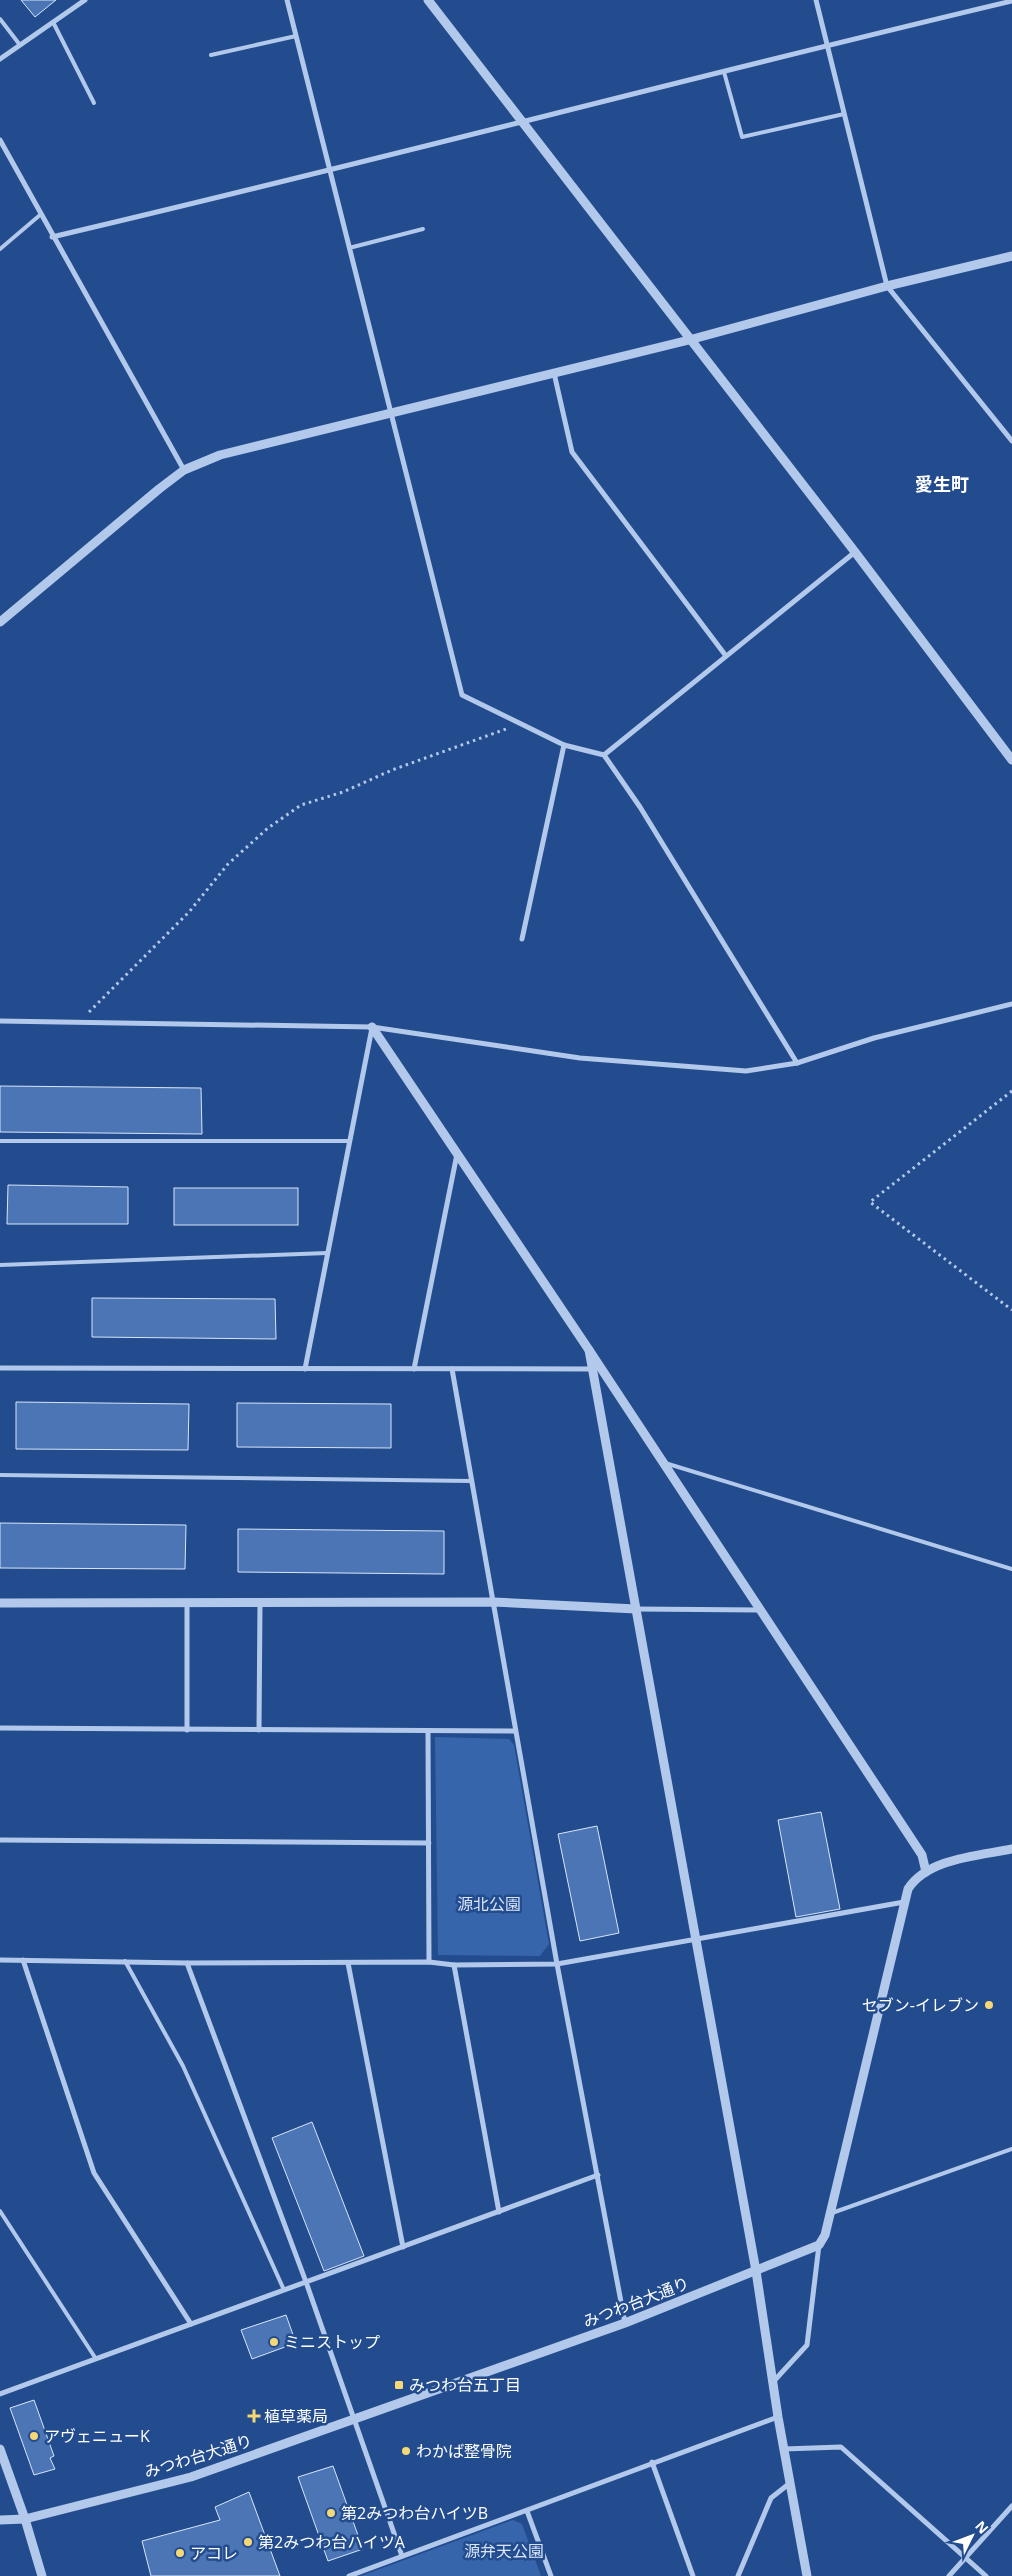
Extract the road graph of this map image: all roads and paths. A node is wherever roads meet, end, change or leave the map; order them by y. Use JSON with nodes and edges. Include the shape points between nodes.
{"nodes":[{"id":1,"x":84,"y":0,"type":"edge"},
{"id":2,"x":287,"y":0,"type":"edge"},
{"id":3,"x":428,"y":0,"type":"edge"},
{"id":4,"x":816,"y":0,"type":"edge"},
{"id":5,"x":1012,"y":1,"type":"edge"},
{"id":6,"x":0,"y":19,"type":"edge"},
{"id":7,"x":53,"y":22,"type":"junction"},
{"id":8,"x":296,"y":36,"type":"junction"},
{"id":9,"x":20,"y":45,"type":"junction"},
{"id":10,"x":827,"y":45,"type":"junction"},
{"id":11,"x":211,"y":55,"type":"dead end"},
{"id":12,"x":0,"y":59,"type":"edge"},
{"id":13,"x":724,"y":72,"type":"junction"},
{"id":14,"x":94,"y":103,"type":"dead end"},
{"id":15,"x":844,"y":114,"type":"junction"},
{"id":16,"x":523,"y":124,"type":"junction"},
{"id":17,"x":0,"y":140,"type":"edge"},
{"id":18,"x":330,"y":172,"type":"junction"},
{"id":19,"x":40,"y":216,"type":"junction"},
{"id":20,"x":423,"y":229,"type":"dead end"},
{"id":21,"x":52,"y":237,"type":"junction"},
{"id":22,"x":349,"y":248,"type":"junction"},
{"id":23,"x":0,"y":249,"type":"edge"},
{"id":24,"x":1012,"y":256,"type":"edge"},
{"id":25,"x":888,"y":286,"type":"junction"},
{"id":26,"x":689,"y":340,"type":"junction"},
{"id":27,"x":554,"y":372,"type":"junction"},
{"id":28,"x":390,"y":412,"type":"junction"},
{"id":29,"x":1012,"y":441,"type":"edge"},
{"id":30,"x":184,"y":470,"type":"junction"},
{"id":31,"x":855,"y":552,"type":"junction"},
{"id":32,"x":0,"y":622,"type":"edge"},
{"id":33,"x":726,"y":656,"type":"junction"},
{"id":34,"x":519,"y":724,"type":"junction"},
{"id":35,"x":564,"y":745,"type":"junction"},
{"id":36,"x":604,"y":755,"type":"junction"},
{"id":37,"x":1012,"y":760,"type":"edge"},
{"id":38,"x":522,"y":939,"type":"dead end"},
{"id":39,"x":1012,"y":1004,"type":"edge"},
{"id":40,"x":0,"y":1021,"type":"edge"},
{"id":41,"x":78,"y":1023,"type":"junction"},
{"id":42,"x":372,"y":1027,"type":"junction"},
{"id":43,"x":796,"y":1063,"type":"junction"},
{"id":44,"x":1012,"y":1091,"type":"edge"},
{"id":45,"x":0,"y":1141,"type":"edge"},
{"id":46,"x":350,"y":1141,"type":"junction"},
{"id":47,"x":457,"y":1154,"type":"junction"},
{"id":48,"x":327,"y":1253,"type":"junction"},
{"id":49,"x":0,"y":1265,"type":"edge"},
{"id":50,"x":1012,"y":1310,"type":"edge"},
{"id":51,"x":589,"y":1350,"type":"junction"},
{"id":52,"x":0,"y":1368,"type":"edge"},
{"id":53,"x":305,"y":1369,"type":"junction"},
{"id":54,"x":414,"y":1369,"type":"junction"},
{"id":55,"x":452,"y":1369,"type":"junction"},
{"id":56,"x":592,"y":1369,"type":"junction"},
{"id":57,"x":663,"y":1462,"type":"junction"},
{"id":58,"x":0,"y":1475,"type":"edge"},
{"id":59,"x":472,"y":1481,"type":"junction"},
{"id":60,"x":1012,"y":1569,"type":"edge"},
{"id":61,"x":187,"y":1602,"type":"junction"},
{"id":62,"x":260,"y":1602,"type":"junction"},
{"id":63,"x":494,"y":1602,"type":"junction"},
{"id":64,"x":0,"y":1603,"type":"edge"},
{"id":65,"x":636,"y":1609,"type":"junction"},
{"id":66,"x":760,"y":1610,"type":"junction"},
{"id":67,"x":0,"y":1728,"type":"edge"},
{"id":68,"x":187,"y":1730,"type":"junction"},
{"id":69,"x":259,"y":1730,"type":"junction"},
{"id":70,"x":428,"y":1731,"type":"junction"},
{"id":71,"x":515,"y":1731,"type":"junction"},
{"id":72,"x":0,"y":1840,"type":"edge"},
{"id":73,"x":428,"y":1843,"type":"junction"},
{"id":74,"x":1012,"y":1849,"type":"edge"},
{"id":75,"x":926,"y":1872,"type":"junction"},
{"id":76,"x":904,"y":1902,"type":"junction"},
{"id":77,"x":695,"y":1939,"type":"junction"},
{"id":78,"x":0,"y":1960,"type":"edge"},
{"id":79,"x":23,"y":1960,"type":"junction"},
{"id":80,"x":125,"y":1961,"type":"junction"},
{"id":81,"x":348,"y":1962,"type":"junction"},
{"id":82,"x":429,"y":1962,"type":"junction"},
{"id":83,"x":187,"y":1963,"type":"junction"},
{"id":84,"x":557,"y":1964,"type":"junction"},
{"id":85,"x":454,"y":1965,"type":"junction"},
{"id":86,"x":1012,"y":2149,"type":"edge"},
{"id":87,"x":598,"y":2175,"type":"junction"},
{"id":88,"x":0,"y":2211,"type":"edge"},
{"id":89,"x":499,"y":2212,"type":"junction"},
{"id":90,"x":830,"y":2213,"type":"junction"},
{"id":91,"x":819,"y":2245,"type":"junction"},
{"id":92,"x":403,"y":2247,"type":"junction"},
{"id":93,"x":756,"y":2271,"type":"junction"},
{"id":94,"x":306,"y":2282,"type":"junction"},
{"id":95,"x":284,"y":2290,"type":"junction"},
{"id":96,"x":625,"y":2323,"type":"junction"},
{"id":97,"x":191,"y":2324,"type":"junction"},
{"id":98,"x":96,"y":2359,"type":"junction"},
{"id":99,"x":773,"y":2382,"type":"junction"},
{"id":100,"x":0,"y":2394,"type":"edge"},
{"id":101,"x":778,"y":2417,"type":"junction"},
{"id":102,"x":354,"y":2419,"type":"junction"},
{"id":103,"x":0,"y":2449,"type":"edge"},
{"id":104,"x":784,"y":2449,"type":"junction"},
{"id":105,"x":652,"y":2462,"type":"junction"},
{"id":106,"x":790,"y":2483,"type":"junction"},
{"id":107,"x":1012,"y":2506,"type":"edge"},
{"id":108,"x":527,"y":2511,"type":"junction"},
{"id":109,"x":25,"y":2519,"type":"junction"},
{"id":110,"x":0,"y":2520,"type":"edge"},
{"id":111,"x":402,"y":2556,"type":"junction"},
{"id":112,"x":966,"y":2557,"type":"junction"},
{"id":113,"x":42,"y":2576,"type":"edge"},
{"id":114,"x":349,"y":2576,"type":"edge"},
{"id":115,"x":551,"y":2576,"type":"edge"},
{"id":116,"x":693,"y":2576,"type":"edge"},
{"id":117,"x":738,"y":2576,"type":"edge"},
{"id":118,"x":807,"y":2576,"type":"edge"},
{"id":119,"x":949,"y":2576,"type":"edge"},
{"id":120,"x":986,"y":2576,"type":"edge"}],
"edges":[{"from":1,"to":7,"type":"street"},
{"from":2,"to":8,"type":"street"},
{"from":3,"to":16,"type":"street"},
{"from":4,"to":10,"type":"street"},
{"from":5,"to":10,"type":"street"},
{"from":6,"to":9,"type":"lane"},
{"from":7,"to":9,"type":"street"},
{"from":7,"to":14,"type":"lane"},
{"from":8,"to":11,"type":"lane"},
{"from":8,"to":18,"type":"street"},
{"from":9,"to":12,"type":"street"},
{"from":10,"to":13,"type":"street"},
{"from":10,"to":15,"type":"street"},
{"from":13,"to":15,"type":"lane","via":[[742,137]]},
{"from":13,"to":16,"type":"street"},
{"from":15,"to":25,"type":"street"},
{"from":16,"to":18,"type":"street"},
{"from":16,"to":26,"type":"street"},
{"from":17,"to":19,"type":"street"},
{"from":18,"to":21,"type":"street"},
{"from":18,"to":22,"type":"street"},
{"from":19,"to":21,"type":"street"},
{"from":19,"to":23,"type":"lane"},
{"from":20,"to":22,"type":"lane"},
{"from":21,"to":30,"type":"street"},
{"from":22,"to":28,"type":"street"},
{"from":24,"to":25,"type":"street"},
{"from":25,"to":26,"type":"street"},
{"from":25,"to":29,"type":"street"},
{"from":26,"to":27,"type":"street"},
{"from":26,"to":31,"type":"street"},
{"from":27,"to":28,"type":"street"},
{"from":27,"to":33,"type":"street","via":[[572,452]]},
{"from":28,"to":30,"type":"street","via":[[220,455]]},
{"from":28,"to":34,"type":"street","via":[[462,696]]},
{"from":30,"to":32,"type":"street"},
{"from":31,"to":33,"type":"street"},
{"from":31,"to":37,"type":"street"},
{"from":33,"to":36,"type":"street"},
{"from":34,"to":35,"type":"street"},
{"from":34,"to":41,"type":"path","via":[[302,805],[288,814],[228,864],[189,912]]},
{"from":35,"to":36,"type":"street"},
{"from":35,"to":38,"type":"street"},
{"from":36,"to":43,"type":"street","via":[[640,807]]},
{"from":39,"to":43,"type":"street","via":[[874,1038]]},
{"from":40,"to":41,"type":"street"},
{"from":41,"to":42,"type":"street"},
{"from":42,"to":43,"type":"street","via":[[580,1058],[746,1071]]},
{"from":42,"to":46,"type":"street"},
{"from":42,"to":47,"type":"street"},
{"from":44,"to":50,"type":"path","via":[[870,1202]]},
{"from":45,"to":46,"type":"lane"},
{"from":46,"to":48,"type":"street"},
{"from":47,"to":51,"type":"street"},
{"from":47,"to":54,"type":"street"},
{"from":48,"to":49,"type":"lane"},
{"from":48,"to":53,"type":"street"},
{"from":51,"to":56,"type":"street"},
{"from":51,"to":57,"type":"street"},
{"from":52,"to":53,"type":"street"},
{"from":53,"to":54,"type":"street"},
{"from":54,"to":55,"type":"street"},
{"from":55,"to":56,"type":"street"},
{"from":55,"to":59,"type":"street"},
{"from":56,"to":65,"type":"street"},
{"from":57,"to":60,"type":"lane"},
{"from":57,"to":66,"type":"street"},
{"from":58,"to":59,"type":"lane"},
{"from":59,"to":63,"type":"street"},
{"from":61,"to":62,"type":"street"},
{"from":61,"to":64,"type":"street"},
{"from":61,"to":68,"type":"street"},
{"from":62,"to":63,"type":"street"},
{"from":62,"to":69,"type":"street"},
{"from":63,"to":65,"type":"street"},
{"from":63,"to":71,"type":"street"},
{"from":65,"to":66,"type":"street"},
{"from":65,"to":77,"type":"street"},
{"from":66,"to":75,"type":"street","via":[[922,1855]]},
{"from":67,"to":68,"type":"street"},
{"from":68,"to":69,"type":"street"},
{"from":69,"to":70,"type":"street"},
{"from":70,"to":71,"type":"street"},
{"from":70,"to":73,"type":"street"},
{"from":71,"to":84,"type":"street"},
{"from":72,"to":73,"type":"street"},
{"from":73,"to":82,"type":"street"},
{"from":74,"to":75,"type":"street","via":[[942,1865]]},
{"from":75,"to":76,"type":"street","via":[[914,1879]]},
{"from":76,"to":77,"type":"street"},
{"from":76,"to":90,"type":"street"},
{"from":77,"to":84,"type":"street"},
{"from":77,"to":93,"type":"street"},
{"from":78,"to":79,"type":"street"},
{"from":79,"to":80,"type":"street"},
{"from":79,"to":97,"type":"street","via":[[94,2173]]},
{"from":80,"to":83,"type":"street"},
{"from":80,"to":95,"type":"lane","via":[[183,2066]]},
{"from":81,"to":82,"type":"street"},
{"from":81,"to":83,"type":"street"},
{"from":81,"to":92,"type":"street"},
{"from":82,"to":85,"type":"street"},
{"from":83,"to":94,"type":"street"},
{"from":84,"to":85,"type":"street"},
{"from":84,"to":87,"type":"street"},
{"from":85,"to":89,"type":"street"},
{"from":86,"to":90,"type":"lane"},
{"from":87,"to":89,"type":"street"},
{"from":87,"to":96,"type":"street"},
{"from":88,"to":98,"type":"lane"},
{"from":89,"to":92,"type":"street"},
{"from":90,"to":91,"type":"street"},
{"from":91,"to":93,"type":"street","name":"みつわ台大通り"},
{"from":91,"to":99,"type":"street","via":[[807,2345]]},
{"from":92,"to":94,"type":"street"},
{"from":93,"to":96,"type":"street","name":"みつわ台大通り"},
{"from":93,"to":99,"type":"street"},
{"from":94,"to":95,"type":"street"},
{"from":94,"to":102,"type":"street"},
{"from":95,"to":97,"type":"street"},
{"from":96,"to":102,"type":"street","name":"みつわ台大通り"},
{"from":97,"to":98,"type":"street"},
{"from":98,"to":100,"type":"street"},
{"from":99,"to":101,"type":"street"},
{"from":101,"to":104,"type":"street"},
{"from":101,"to":105,"type":"street"},
{"from":102,"to":109,"type":"street","name":"みつわ台大通り","via":[[191,2477]]},
{"from":102,"to":111,"type":"street"},
{"from":103,"to":109,"type":"street"},
{"from":104,"to":106,"type":"street"},
{"from":104,"to":112,"type":"street","via":[[841,2447]]},
{"from":105,"to":108,"type":"street"},
{"from":105,"to":116,"type":"street"},
{"from":106,"to":117,"type":"street","via":[[771,2498]]},
{"from":106,"to":118,"type":"street"},
{"from":107,"to":112,"type":"street"},
{"from":108,"to":111,"type":"street"},
{"from":108,"to":115,"type":"street"},
{"from":109,"to":110,"type":"street","name":"みつわ台大通り"},
{"from":109,"to":113,"type":"street"},
{"from":111,"to":114,"type":"street"},
{"from":112,"to":119,"type":"street"},
{"from":112,"to":120,"type":"street"}]}
